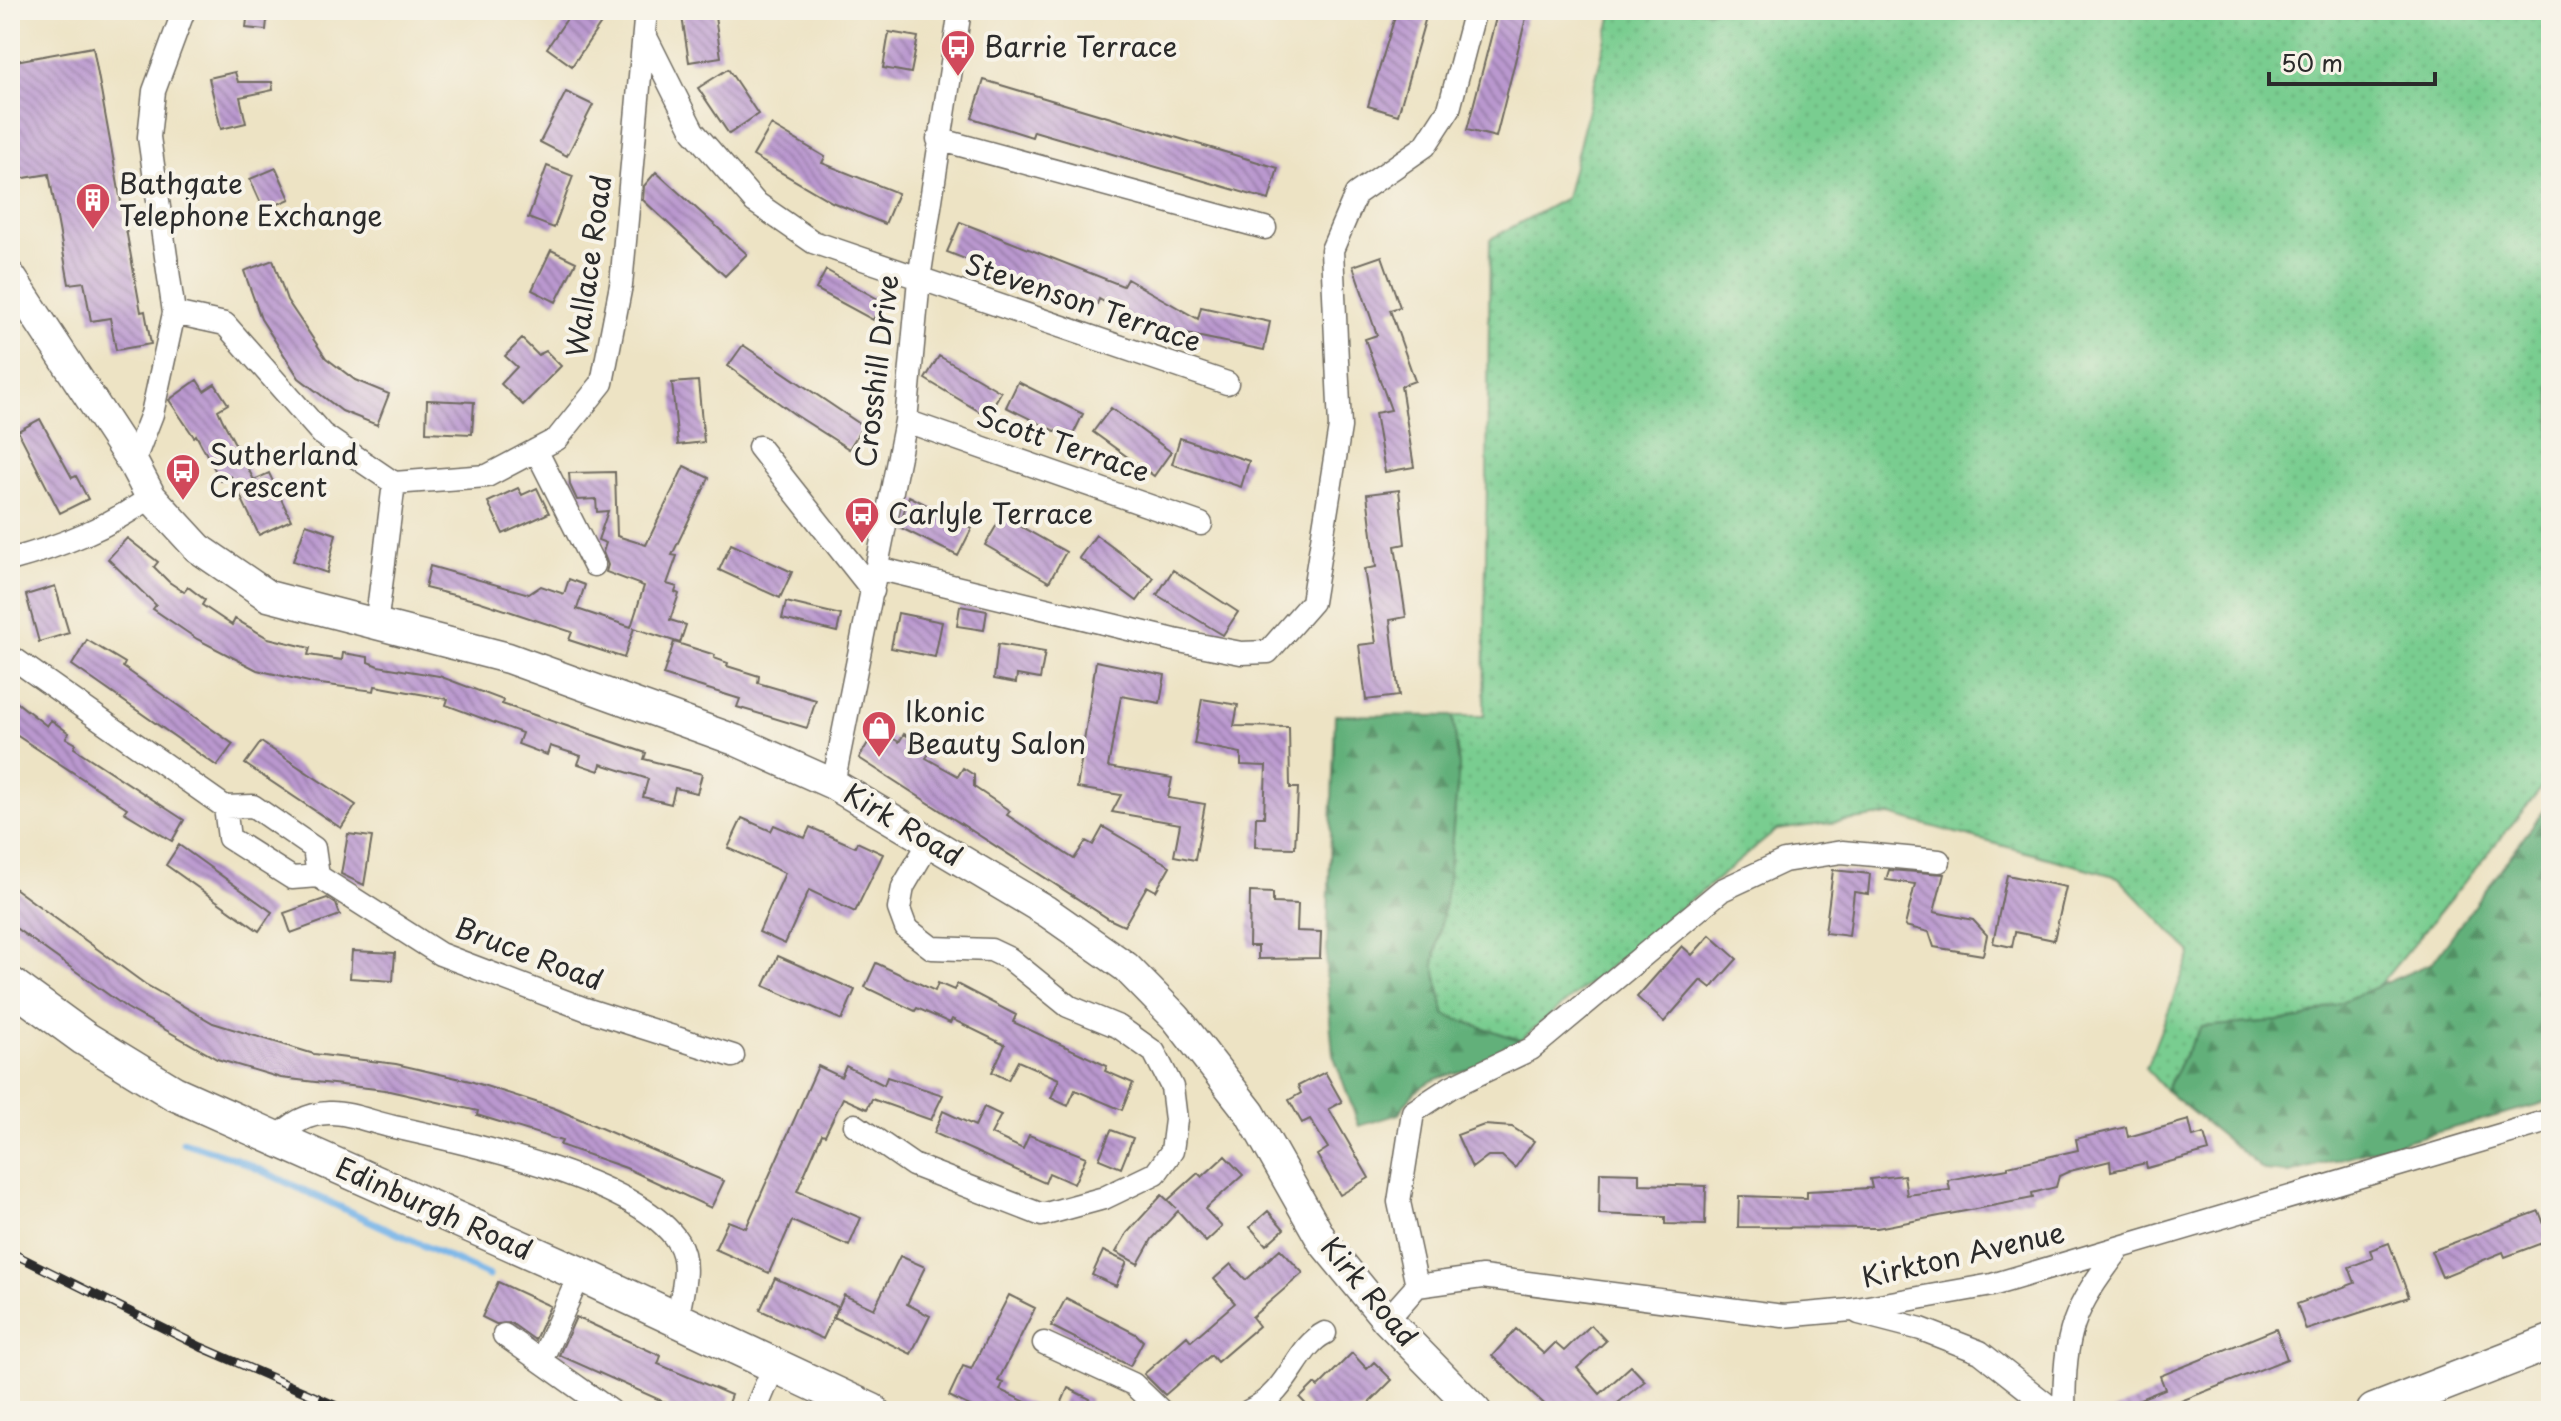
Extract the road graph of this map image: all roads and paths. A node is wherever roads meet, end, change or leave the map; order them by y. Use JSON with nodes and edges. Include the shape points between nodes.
{"nodes":[{"id":1,"x":184,"y":10,"type":"edge"},
{"id":2,"x":646,"y":10,"type":"edge"},
{"id":3,"x":960,"y":10,"type":"edge"},
{"id":4,"x":1475,"y":10,"type":"edge"},
{"id":5,"x":646,"y":38,"type":"junction"},
{"id":6,"x":938,"y":139,"type":"junction"},
{"id":7,"x":1265,"y":228,"type":"dead end"},
{"id":8,"x":10,"y":276,"type":"edge"},
{"id":9,"x":919,"y":279,"type":"junction"},
{"id":10,"x":174,"y":313,"type":"junction"},
{"id":11,"x":1227,"y":383,"type":"dead end"},
{"id":12,"x":906,"y":421,"type":"junction"},
{"id":13,"x":759,"y":447,"type":"dead end"},
{"id":14,"x":536,"y":450,"type":"junction"},
{"id":15,"x":133,"y":463,"type":"junction"},
{"id":16,"x":394,"y":483,"type":"junction"},
{"id":17,"x":151,"y":497,"type":"junction"},
{"id":18,"x":1201,"y":524,"type":"dead end"},
{"id":19,"x":10,"y":560,"type":"edge"},
{"id":20,"x":594,"y":565,"type":"dead end"},
{"id":21,"x":877,"y":568,"type":"junction"},
{"id":22,"x":873,"y":591,"type":"junction"},
{"id":23,"x":376,"y":626,"type":"junction"},
{"id":24,"x":10,"y":656,"type":"edge"},
{"id":25,"x":833,"y":784,"type":"junction"},
{"id":26,"x":225,"y":807,"type":"junction"},
{"id":27,"x":930,"y":841,"type":"junction"},
{"id":28,"x":1939,"y":861,"type":"dead end"},
{"id":29,"x":318,"y":876,"type":"junction"},
{"id":30,"x":10,"y":984,"type":"edge"},
{"id":31,"x":733,"y":1056,"type":"dead end"},
{"id":32,"x":2551,"y":1120,"type":"edge"},
{"id":33,"x":855,"y":1125,"type":"dead end"},
{"id":34,"x":276,"y":1139,"type":"junction"},
{"id":35,"x":2120,"y":1248,"type":"junction"},
{"id":36,"x":580,"y":1274,"type":"junction"},
{"id":37,"x":1417,"y":1286,"type":"junction"},
{"id":38,"x":1851,"y":1310,"type":"junction"},
{"id":39,"x":677,"y":1320,"type":"junction"},
{"id":40,"x":1387,"y":1320,"type":"junction"},
{"id":41,"x":1325,"y":1333,"type":"dead end"},
{"id":42,"x":504,"y":1335,"type":"dead end"},
{"id":43,"x":2551,"y":1342,"type":"edge"},
{"id":44,"x":1044,"y":1343,"type":"dead end"},
{"id":45,"x":542,"y":1359,"type":"junction"},
{"id":46,"x":774,"y":1366,"type":"junction"},
{"id":47,"x":1263,"y":1408,"type":"edge"},
{"id":48,"x":611,"y":1411,"type":"edge"},
{"id":49,"x":755,"y":1411,"type":"edge"},
{"id":50,"x":872,"y":1411,"type":"edge"},
{"id":51,"x":1161,"y":1411,"type":"edge"},
{"id":52,"x":1476,"y":1411,"type":"edge"},
{"id":53,"x":2055,"y":1411,"type":"edge"},
{"id":54,"x":2064,"y":1411,"type":"edge"},
{"id":55,"x":2374,"y":1411,"type":"edge"}],
"edges":[{"from":1,"to":10,"type":"street","via":[[154,91],[149,137]]},
{"from":2,"to":5,"type":"street","name":"Wallace Road"},
{"from":3,"to":6,"type":"street","name":"Crosshill Drive"},
{"from":4,"to":21,"type":"street","via":[[1449,109],[1425,146],[1356,194],[1332,250],[1340,427],[1312,602],[1268,652],[1241,653],[1174,640]]},
{"from":5,"to":9,"type":"street","name":"Stevenson Terrace","via":[[693,131],[755,202],[813,242]]},
{"from":5,"to":14,"type":"street","name":"Wallace Road","via":[[621,285],[602,383],[557,439]]},
{"from":6,"to":7,"type":"street"},
{"from":6,"to":9,"type":"street","name":"Crosshill Drive"},
{"from":8,"to":15,"type":"main road","name":"Kirk Road"},
{"from":9,"to":11,"type":"street","name":"Stevenson Terrace"},
{"from":9,"to":12,"type":"street","name":"Crosshill Drive"},
{"from":10,"to":15,"type":"street","via":[[152,414]]},
{"from":10,"to":16,"type":"street","via":[[225,324],[322,434]]},
{"from":12,"to":18,"type":"street","name":"Scott Terrace"},
{"from":12,"to":21,"type":"street","name":"Crosshill Drive"},
{"from":13,"to":22,"type":"street"},
{"from":14,"to":16,"type":"street","name":"Wallace Road","via":[[487,476]]},
{"from":14,"to":20,"type":"street"},
{"from":15,"to":17,"type":"main road","name":"Kirk Road"},
{"from":16,"to":23,"type":"street"},
{"from":17,"to":19,"type":"street","via":[[61,545]]},
{"from":17,"to":23,"type":"main road","name":"Kirk Road","via":[[198,548],[268,596]]},
{"from":21,"to":22,"type":"street","name":"Crosshill Drive"},
{"from":22,"to":25,"type":"street","name":"Crosshill Drive"},
{"from":23,"to":25,"type":"main road","name":"Kirk Road","via":[[508,658],[735,740]]},
{"from":24,"to":26,"type":"street"},
{"from":25,"to":27,"type":"main road","name":"Kirk Road"},
{"from":26,"to":29,"type":"street","via":[[253,806],[314,848]]},
{"from":26,"to":29,"type":"street","name":"Bruce Road","via":[[229,838],[292,878]]},
{"from":27,"to":33,"type":"street","via":[[903,887],[899,909],[906,928],[932,948],[991,950],[1010,959],[1068,1006],[1119,1027],[1154,1052],[1172,1087],[1172,1151],[1156,1173],[1104,1198],[1042,1215],[913,1165]]},
{"from":27,"to":40,"type":"main road","name":"Kirk Road","via":[[1126,967],[1176,1018],[1250,1113],[1323,1242]]},
{"from":28,"to":37,"type":"street","via":[[1842,852],[1784,861],[1722,890],[1531,1049],[1451,1087],[1413,1112],[1399,1202]]},
{"from":29,"to":31,"type":"street","name":"Bruce Road","via":[[440,954],[585,1009]]},
{"from":30,"to":34,"type":"main road","name":"Edinburgh Road","via":[[84,1038],[174,1093]]},
{"from":32,"to":35,"type":"street","name":"Kirkton Avenue"},
{"from":34,"to":36,"type":"main road","name":"Edinburgh Road"},
{"from":34,"to":39,"type":"street","via":[[299,1119],[331,1113],[480,1147],[622,1198],[657,1217],[679,1244],[685,1272]]},
{"from":35,"to":38,"type":"street","name":"Kirkton Avenue","via":[[1992,1285]]},
{"from":35,"to":54,"type":"street","via":[[2086,1292],[2068,1336]]},
{"from":36,"to":39,"type":"main road","name":"Edinburgh Road"},
{"from":36,"to":45,"type":"street"},
{"from":37,"to":38,"type":"street","name":"Kirkton Avenue","via":[[1482,1277],[1783,1316]]},
{"from":37,"to":40,"type":"street"},
{"from":38,"to":53,"type":"street","via":[[1980,1352]]},
{"from":39,"to":46,"type":"main road","name":"Edinburgh Road"},
{"from":40,"to":52,"type":"main road","name":"Kirk Road"},
{"from":41,"to":47,"type":"street","via":[[1312,1339],[1292,1375]]},
{"from":42,"to":45,"type":"street"},
{"from":43,"to":55,"type":"main road"},
{"from":44,"to":51,"type":"street","via":[[1133,1384]]},
{"from":45,"to":48,"type":"street"},
{"from":46,"to":49,"type":"street"},
{"from":46,"to":50,"type":"main road","name":"Edinburgh Road"}]}
